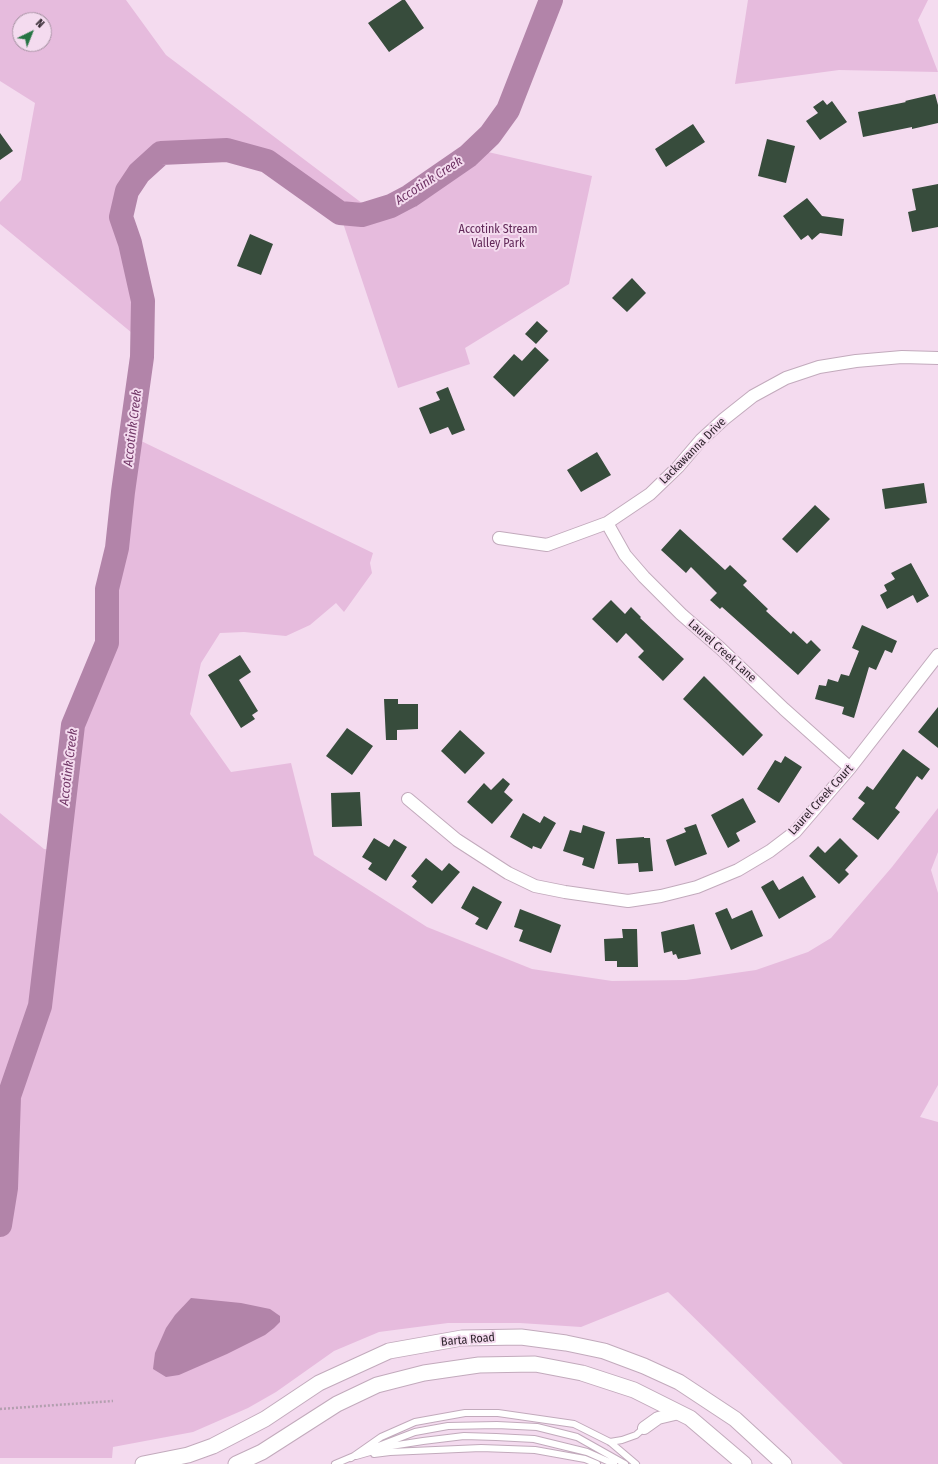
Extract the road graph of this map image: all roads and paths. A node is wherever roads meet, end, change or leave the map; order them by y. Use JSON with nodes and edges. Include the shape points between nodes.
{"nodes":[{"id":1,"x":938,"y":358,"type":"edge"},
{"id":2,"x":607,"y":523,"type":"junction"},
{"id":3,"x":499,"y":538,"type":"dead end"},
{"id":4,"x":938,"y":655,"type":"edge"},
{"id":5,"x":850,"y":768,"type":"junction"},
{"id":6,"x":408,"y":799,"type":"dead end"},
{"id":7,"x":113,"y":1401,"type":"dead end"},
{"id":8,"x":0,"y":1409,"type":"edge"},
{"id":9,"x":679,"y":1413,"type":"junction"},
{"id":10,"x":644,"y":1428,"type":"joint"},
{"id":11,"x":610,"y":1442,"type":"junction"},
{"id":12,"x":351,"y":1458,"type":"junction"},
{"id":13,"x":771,"y":1458,"type":"edge"},
{"id":14,"x":581,"y":1461,"type":"edge"},
{"id":15,"x":143,"y":1464,"type":"edge"},
{"id":16,"x":236,"y":1464,"type":"edge"},
{"id":17,"x":335,"y":1464,"type":"edge"},
{"id":18,"x":597,"y":1464,"type":"edge"},
{"id":19,"x":614,"y":1464,"type":"edge"},
{"id":20,"x":625,"y":1464,"type":"edge"},
{"id":21,"x":636,"y":1464,"type":"edge"},
{"id":22,"x":744,"y":1464,"type":"edge"},
{"id":23,"x":784,"y":1464,"type":"edge"}],
"edges":[{"from":1,"to":2,"type":"street","name":"Lackawanna Drive","via":[[902,357],[819,367],[773,385],[753,396],[724,419],[650,494]]},
{"from":2,"to":3,"type":"street","name":"Lackawanna Drive","via":[[546,545]]},
{"from":2,"to":5,"type":"street","name":"Laurel Creek Lane","via":[[625,555],[644,577]]},
{"from":4,"to":5,"type":"street","name":"Laurel Creek Court"},
{"from":5,"to":6,"type":"street","name":"Laurel Creek Court","via":[[795,832],[770,851],[738,870],[697,887],[628,901],[535,886],[508,873],[457,840]]},
{"from":7,"to":8,"type":"path"},
{"from":9,"to":10,"type":"street","via":[[658,1418]]},
{"from":9,"to":16,"type":"street","via":[[634,1390],[582,1373],[534,1364],[479,1365],[424,1373],[377,1385],[337,1404],[262,1452]]},
{"from":9,"to":22,"type":"street","via":[[690,1418]]},
{"from":10,"to":11,"type":"lane","via":[[636,1435]]},
{"from":11,"to":12,"type":"lane","via":[[574,1424],[498,1413],[465,1413],[416,1422],[381,1437]]},
{"from":11,"to":21,"type":"lane"},
{"from":12,"to":14,"type":"lane","via":[[390,1452],[495,1448],[535,1450]]},
{"from":12,"to":17,"type":"lane"},
{"from":12,"to":19,"type":"lane","via":[[391,1446],[464,1436],[534,1439],[587,1452]]},
{"from":12,"to":20,"type":"lane","via":[[383,1442],[415,1432],[448,1426],[497,1425],[537,1426],[577,1437]]},
{"from":13,"to":15,"type":"street","name":"Barta Road","via":[[735,1419],[712,1402],[679,1382],[644,1366],[604,1351],[566,1343],[506,1337],[462,1338],[389,1351],[319,1383],[265,1419],[214,1446],[188,1455]]},
{"from":13,"to":23,"type":"street","name":"Barta Road"},
{"from":14,"to":18,"type":"lane"}]}
